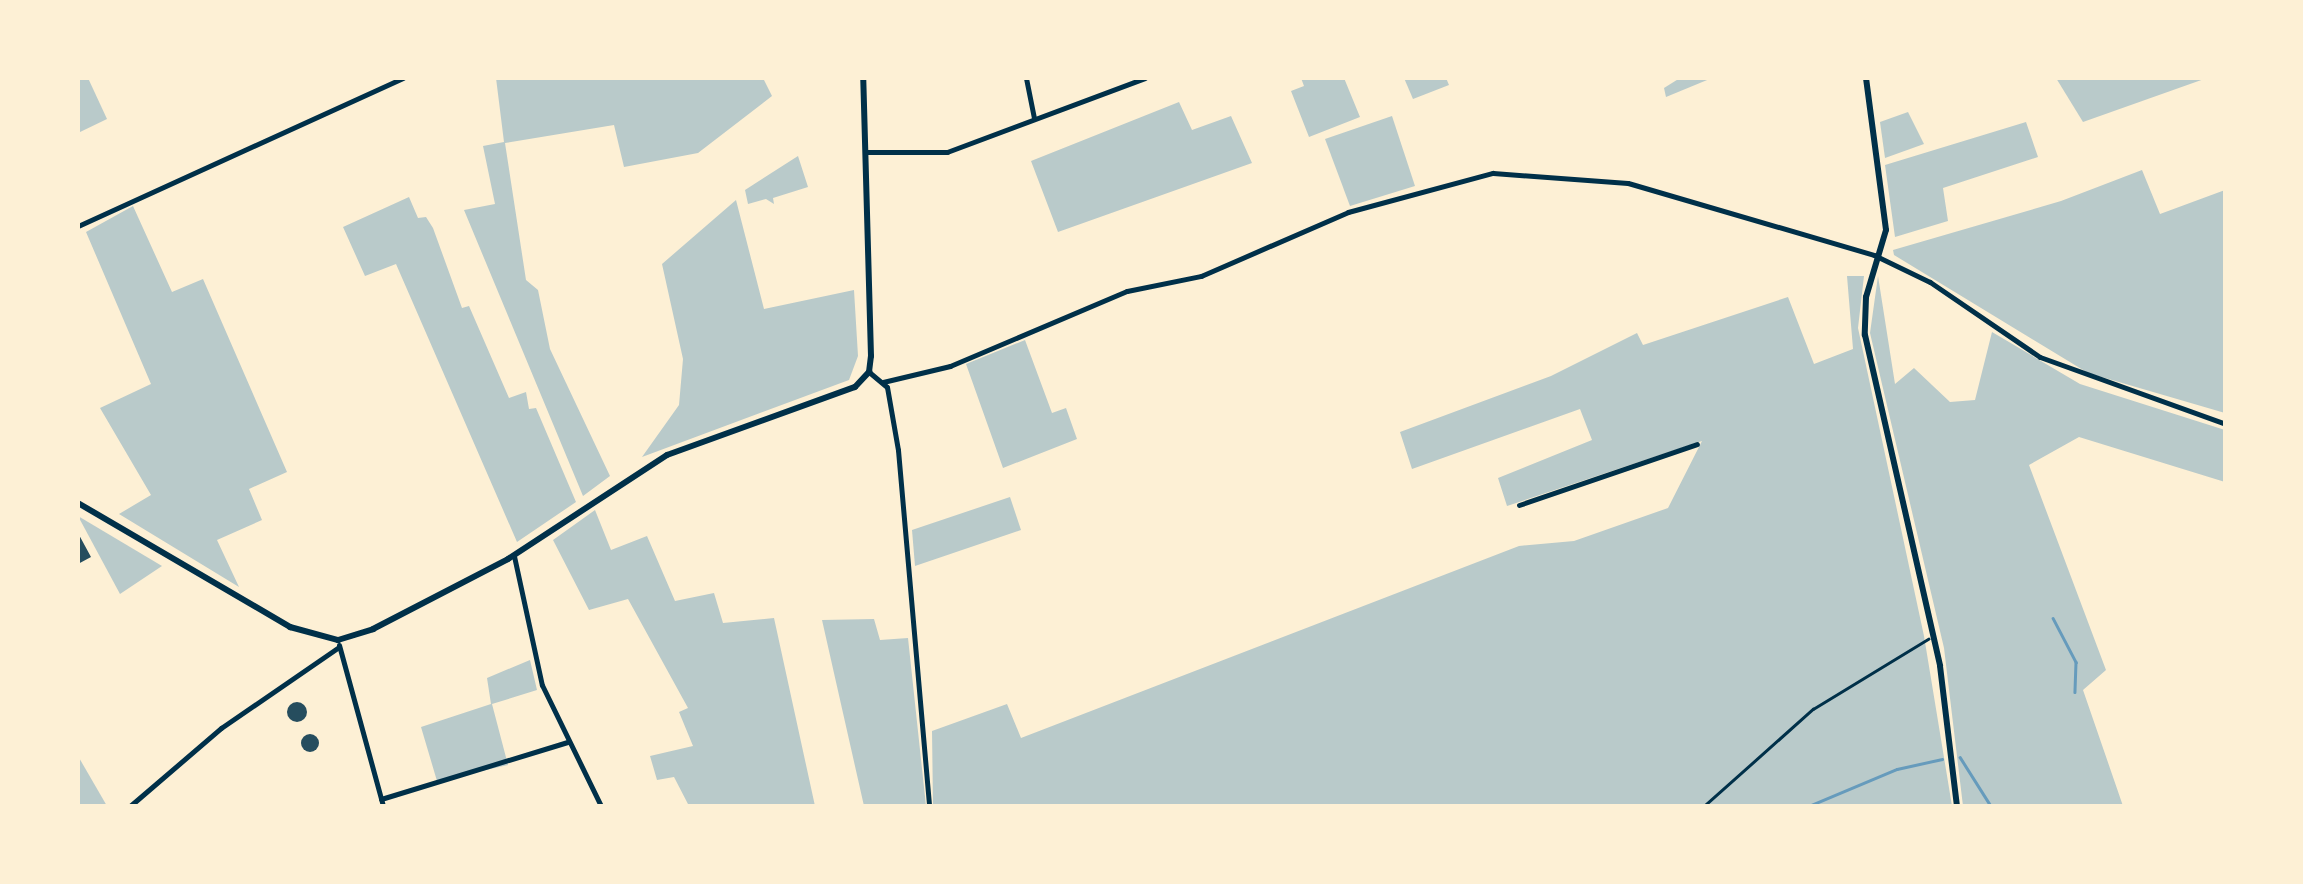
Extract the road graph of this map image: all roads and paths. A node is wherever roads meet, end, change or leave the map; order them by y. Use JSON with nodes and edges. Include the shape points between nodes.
{"nodes":[{"id":1,"x":402,"y":78,"type":"edge"},
{"id":2,"x":864,"y":78,"type":"edge"},
{"id":3,"x":1026,"y":78,"type":"edge"},
{"id":4,"x":1145,"y":78,"type":"edge"},
{"id":5,"x":1866,"y":78,"type":"edge"},
{"id":6,"x":1034,"y":118,"type":"junction"},
{"id":7,"x":865,"y":152,"type":"junction"},
{"id":8,"x":78,"y":226,"type":"edge"},
{"id":9,"x":1880,"y":258,"type":"junction"},
{"id":10,"x":869,"y":372,"type":"junction"},
{"id":11,"x":884,"y":382,"type":"junction"},
{"id":12,"x":2226,"y":424,"type":"edge"},
{"id":13,"x":1697,"y":444,"type":"dead end"},
{"id":14,"x":78,"y":503,"type":"edge"},
{"id":15,"x":1519,"y":505,"type":"dead end"},
{"id":16,"x":514,"y":555,"type":"junction"},
{"id":17,"x":1934,"y":638,"type":"junction"},
{"id":18,"x":339,"y":644,"type":"junction"},
{"id":19,"x":566,"y":742,"type":"junction"},
{"id":20,"x":382,"y":803,"type":"edge"},
{"id":21,"x":130,"y":806,"type":"edge"},
{"id":22,"x":600,"y":806,"type":"edge"},
{"id":23,"x":930,"y":806,"type":"edge"},
{"id":24,"x":1704,"y":806,"type":"edge"},
{"id":25,"x":1878,"y":806,"type":"edge"},
{"id":26,"x":1888,"y":806,"type":"edge"},
{"id":27,"x":1956,"y":806,"type":"edge"}],
"edges":[{"from":1,"to":8,"type":"street"},
{"from":2,"to":7,"type":"street"},
{"from":3,"to":6,"type":"street"},
{"from":4,"to":6,"type":"street"},
{"from":5,"to":9,"type":"street","via":[[1886,204]]},
{"from":6,"to":7,"type":"street","via":[[947,152]]},
{"from":7,"to":10,"type":"street"},
{"from":9,"to":11,"type":"street","via":[[1628,183],[1480,173],[1348,212],[1200,276],[1127,291],[950,366]]},
{"from":9,"to":12,"type":"street","via":[[1930,282],[2040,356]]},
{"from":9,"to":17,"type":"street","via":[[1866,298],[1866,342]]},
{"from":10,"to":11,"type":"street"},
{"from":10,"to":16,"type":"street","via":[[846,390],[640,469]]},
{"from":11,"to":23,"type":"street","via":[[898,450]]},
{"from":13,"to":15,"type":"street"},
{"from":14,"to":18,"type":"street","via":[[290,627]]},
{"from":16,"to":18,"type":"street"},
{"from":16,"to":19,"type":"street","via":[[542,686]]},
{"from":17,"to":24,"type":"path","via":[[1898,652],[1813,709]]},
{"from":17,"to":27,"type":"street"},
{"from":18,"to":20,"type":"street"},
{"from":18,"to":21,"type":"street","via":[[221,728]]},
{"from":19,"to":20,"type":"street"},
{"from":19,"to":22,"type":"street"},
{"from":25,"to":26,"type":"path"}]}
